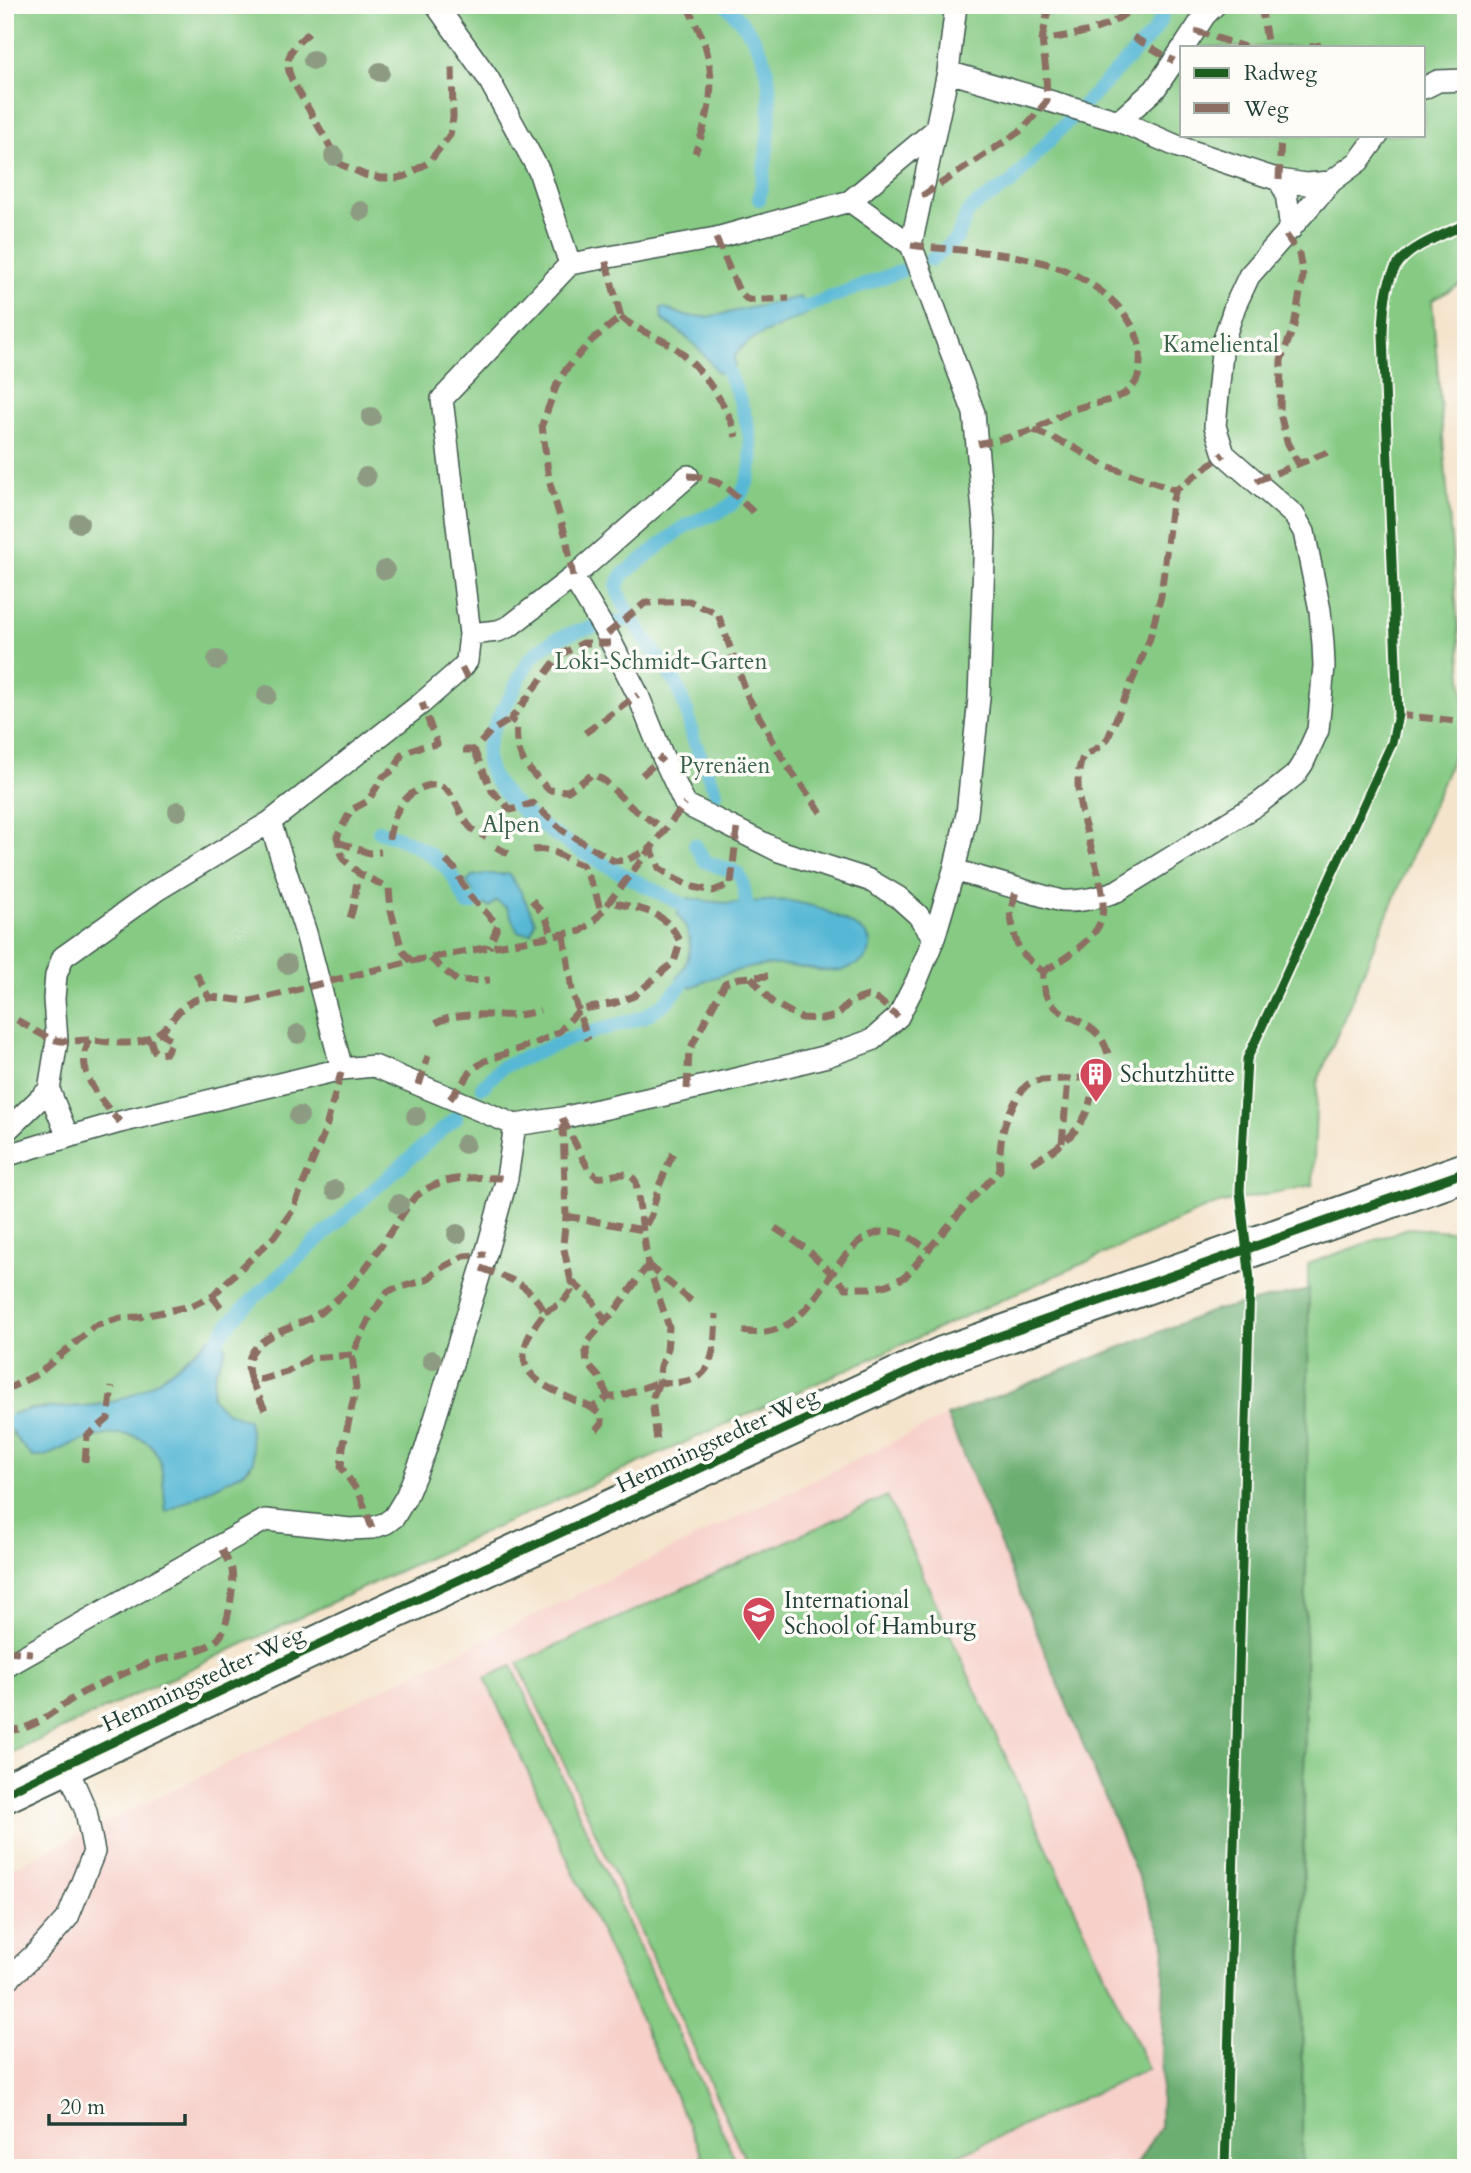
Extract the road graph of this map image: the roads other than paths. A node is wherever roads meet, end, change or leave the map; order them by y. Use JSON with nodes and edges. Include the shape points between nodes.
{"nodes":[{"id":1,"x":436,"y":5,"type":"edge"},
{"id":2,"x":956,"y":5,"type":"edge"},
{"id":3,"x":1215,"y":5,"type":"edge"},
{"id":4,"x":1184,"y":46,"type":"edge"},
{"id":5,"x":1180,"y":52,"type":"edge"},
{"id":6,"x":948,"y":72,"type":"junction"},
{"id":7,"x":1466,"y":80,"type":"edge"},
{"id":8,"x":1426,"y":87,"type":"edge"},
{"id":9,"x":1115,"y":120,"type":"junction"},
{"id":10,"x":935,"y":130,"type":"junction"},
{"id":11,"x":1377,"y":136,"type":"edge"},
{"id":12,"x":1279,"y":180,"type":"junction"},
{"id":13,"x":1331,"y":182,"type":"junction"},
{"id":14,"x":850,"y":201,"type":"junction"},
{"id":15,"x":1291,"y":229,"type":"junction"},
{"id":16,"x":911,"y":245,"type":"junction"},
{"id":17,"x":570,"y":264,"type":"junction"},
{"id":18,"x":688,"y":476,"type":"dead end"},
{"id":19,"x":573,"y":577,"type":"junction"},
{"id":20,"x":470,"y":634,"type":"junction"},
{"id":21,"x":270,"y":822,"type":"junction"},
{"id":22,"x":954,"y":870,"type":"junction"},
{"id":23,"x":934,"y":938,"type":"junction"},
{"id":24,"x":342,"y":1069,"type":"junction"},
{"id":25,"x":49,"y":1090,"type":"junction"},
{"id":26,"x":515,"y":1125,"type":"junction"},
{"id":27,"x":5,"y":1132,"type":"edge"},
{"id":28,"x":68,"y":1138,"type":"junction"},
{"id":29,"x":5,"y":1156,"type":"edge"},
{"id":30,"x":1466,"y":1172,"type":"edge"},
{"id":31,"x":5,"y":1667,"type":"edge"},
{"id":32,"x":66,"y":1765,"type":"junction"},
{"id":33,"x":5,"y":1793,"type":"edge"},
{"id":34,"x":5,"y":1982,"type":"edge"}],
"edges":[{"from":1,"to":17,"type":"lane","via":[[488,78],[540,171]]},
{"from":2,"to":6,"type":"lane"},
{"from":3,"to":4,"type":"lane"},
{"from":5,"to":9,"type":"lane","via":[[1155,89]]},
{"from":6,"to":9,"type":"lane"},
{"from":6,"to":10,"type":"lane"},
{"from":7,"to":8,"type":"lane","via":[[1438,80]]},
{"from":9,"to":12,"type":"lane"},
{"from":10,"to":14,"type":"lane"},
{"from":10,"to":16,"type":"lane"},
{"from":11,"to":13,"type":"lane","via":[[1359,161]]},
{"from":12,"to":13,"type":"lane"},
{"from":12,"to":15,"type":"lane","via":[[1286,193]]},
{"from":13,"to":15,"type":"lane"},
{"from":14,"to":16,"type":"lane"},
{"from":14,"to":17,"type":"lane","via":[[716,238]]},
{"from":15,"to":22,"type":"lane","via":[[1249,276],[1235,306],[1223,342],[1215,426],[1224,454],[1294,515],[1304,532],[1320,610],[1324,666],[1318,730],[1310,751],[1295,775],[1258,804],[1102,897],[1061,901]]},
{"from":16,"to":22,"type":"lane","via":[[974,414],[985,533],[979,698],[967,814]]},
{"from":17,"to":20,"type":"lane","via":[[442,399]]},
{"from":18,"to":19,"type":"lane"},
{"from":19,"to":20,"type":"lane","via":[[510,626]]},
{"from":19,"to":23,"type":"lane","via":[[638,695],[685,804],[779,851],[869,880],[898,897]]},
{"from":20,"to":21,"type":"lane","via":[[462,668]]},
{"from":21,"to":24,"type":"lane"},
{"from":21,"to":25,"type":"lane","via":[[158,890],[63,957],[56,975],[57,1041]]},
{"from":22,"to":23,"type":"lane"},
{"from":23,"to":26,"type":"lane","via":[[898,1017],[873,1040],[732,1080]]},
{"from":24,"to":26,"type":"lane","via":[[374,1066]]},
{"from":24,"to":28,"type":"lane"},
{"from":25,"to":27,"type":"lane"},
{"from":25,"to":28,"type":"lane"},
{"from":26,"to":31,"type":"lane","via":[[507,1178],[486,1254],[425,1451],[394,1517],[372,1528],[350,1529],[265,1520]]},
{"from":28,"to":29,"type":"lane"},
{"from":30,"to":32,"type":"street","name":"Hemmingstedter Weg","via":[[943,1356]]},
{"from":32,"to":33,"type":"street","name":"Hemmingstedter Weg"},
{"from":32,"to":34,"type":"lane","via":[[86,1811],[94,1852],[68,1917]]}]}
